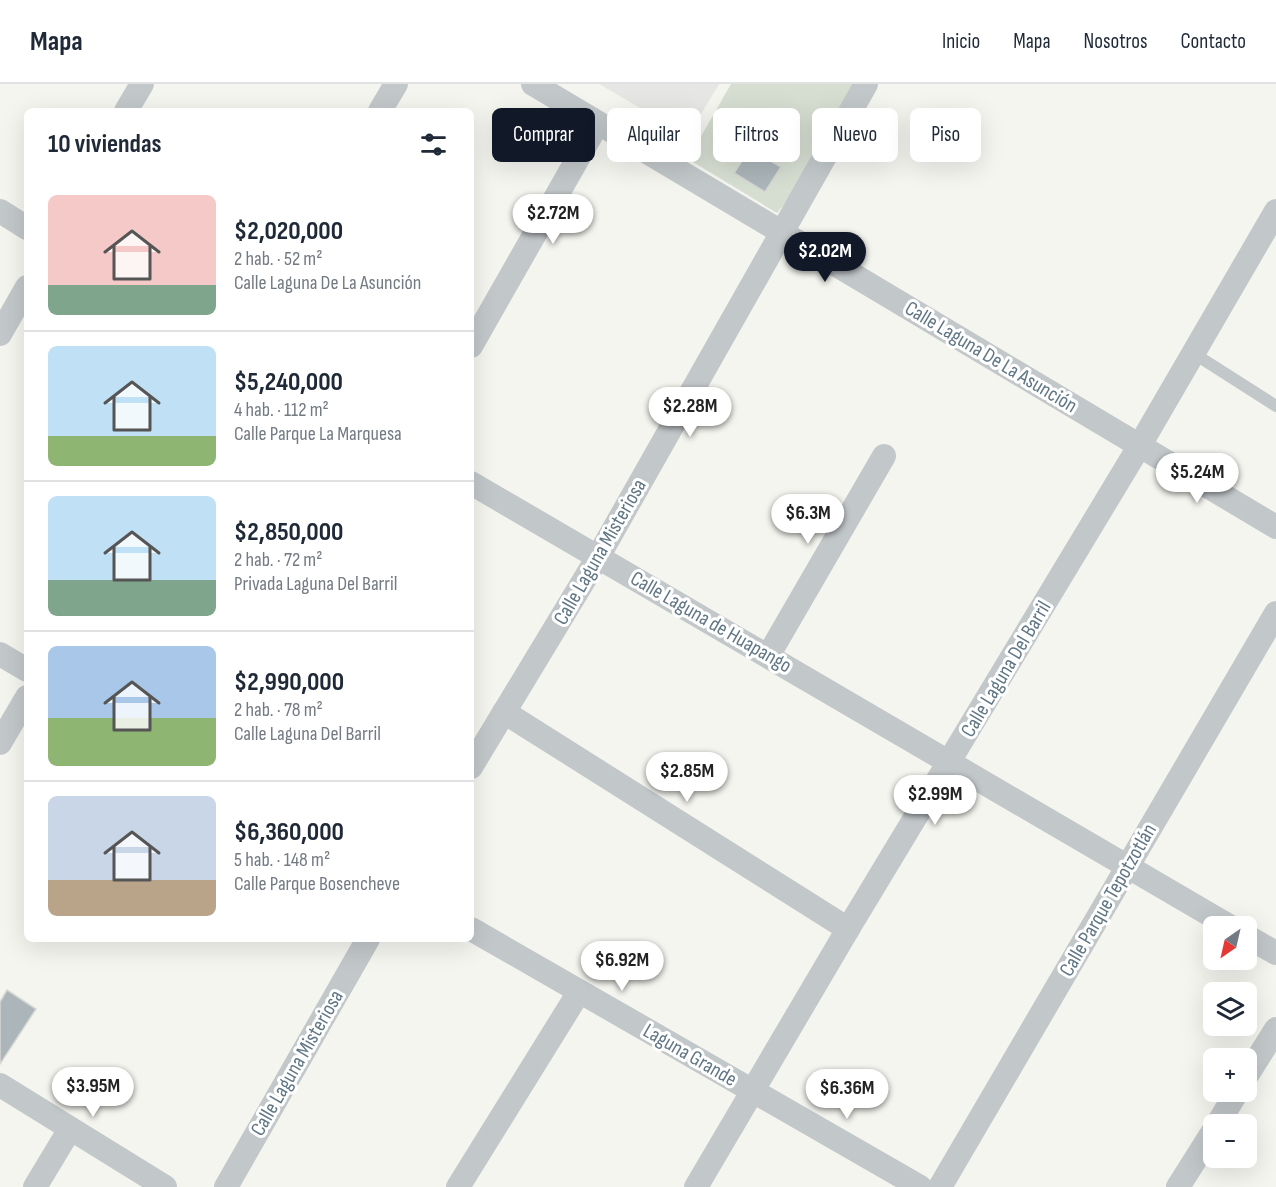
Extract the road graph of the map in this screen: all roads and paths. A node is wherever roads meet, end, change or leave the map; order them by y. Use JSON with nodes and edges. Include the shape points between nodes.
{"nodes":[{"id":1,"x":142,"y":84,"type":"edge"},
{"id":2,"x":396,"y":84,"type":"edge"},
{"id":3,"x":533,"y":84,"type":"edge"},
{"id":4,"x":866,"y":84,"type":"edge"},
{"id":5,"x":128,"y":108,"type":"edge"},
{"id":6,"x":382,"y":108,"type":"edge"},
{"id":7,"x":598,"y":123,"type":"junction"},
{"id":8,"x":0,"y":211,"type":"edge"},
{"id":9,"x":1276,"y":211,"type":"edge"},
{"id":10,"x":24,"y":226,"type":"edge"},
{"id":11,"x":781,"y":233,"type":"junction"},
{"id":12,"x":24,"y":292,"type":"edge"},
{"id":13,"x":0,"y":334,"type":"edge"},
{"id":14,"x":474,"y":341,"type":"edge"},
{"id":15,"x":1193,"y":353,"type":"junction"},
{"id":16,"x":1276,"y":406,"type":"edge"},
{"id":17,"x":1140,"y":445,"type":"junction"},
{"id":18,"x":884,"y":456,"type":"dead end"},
{"id":19,"x":474,"y":485,"type":"edge"},
{"id":20,"x":1276,"y":526,"type":"edge"},
{"id":21,"x":598,"y":557,"type":"junction"},
{"id":22,"x":1276,"y":613,"type":"edge"},
{"id":23,"x":0,"y":654,"type":"edge"},
{"id":24,"x":768,"y":656,"type":"junction"},
{"id":25,"x":24,"y":668,"type":"edge"},
{"id":26,"x":24,"y":702,"type":"edge"},
{"id":27,"x":504,"y":712,"type":"junction"},
{"id":28,"x":0,"y":743,"type":"edge"},
{"id":29,"x":474,"y":762,"type":"edge"},
{"id":30,"x":950,"y":762,"type":"junction"},
{"id":31,"x":1128,"y":867,"type":"junction"},
{"id":32,"x":1212,"y":916,"type":"edge"},
{"id":33,"x":848,"y":929,"type":"junction"},
{"id":34,"x":474,"y":931,"type":"edge"},
{"id":35,"x":366,"y":942,"type":"edge"},
{"id":36,"x":1257,"y":942,"type":"edge"},
{"id":37,"x":1276,"y":953,"type":"edge"},
{"id":38,"x":579,"y":992,"type":"junction"},
{"id":39,"x":1276,"y":1029,"type":"edge"},
{"id":40,"x":1257,"y":1059,"type":"edge"},
{"id":41,"x":0,"y":1085,"type":"edge"},
{"id":42,"x":753,"y":1090,"type":"junction"},
{"id":43,"x":70,"y":1129,"type":"junction"},
{"id":44,"x":1203,"y":1147,"type":"edge"},
{"id":45,"x":35,"y":1187,"type":"edge"},
{"id":46,"x":165,"y":1187,"type":"edge"},
{"id":47,"x":226,"y":1187,"type":"edge"},
{"id":48,"x":458,"y":1187,"type":"edge"},
{"id":49,"x":696,"y":1187,"type":"edge"},
{"id":50,"x":920,"y":1187,"type":"edge"},
{"id":51,"x":940,"y":1187,"type":"edge"},
{"id":52,"x":1178,"y":1187,"type":"edge"}],
"edges":[{"from":1,"to":5,"type":"street"},
{"from":2,"to":6,"type":"street"},
{"from":3,"to":7,"type":"street","name":"Calle Laguna De La Asunción"},
{"from":4,"to":11,"type":"street","name":"Calle Laguna Misteriosa"},
{"from":7,"to":11,"type":"street","name":"Calle Laguna De La Asunción"},
{"from":7,"to":14,"type":"street"},
{"from":8,"to":10,"type":"street"},
{"from":9,"to":15,"type":"street","name":"Calle Laguna Del Barril"},
{"from":11,"to":17,"type":"street","name":"Calle Laguna De La Asunción"},
{"from":11,"to":21,"type":"street","name":"Calle Laguna Misteriosa"},
{"from":12,"to":13,"type":"street"},
{"from":15,"to":16,"type":"lane"},
{"from":15,"to":17,"type":"street","name":"Calle Laguna Del Barril"},
{"from":17,"to":20,"type":"street","name":"Calle Laguna De La Asunción"},
{"from":17,"to":30,"type":"street","name":"Calle Laguna Del Barril"},
{"from":18,"to":24,"type":"street"},
{"from":19,"to":21,"type":"street","name":"Calle Laguna de Huapango"},
{"from":21,"to":24,"type":"street","name":"Calle Laguna de Huapango"},
{"from":21,"to":27,"type":"street","name":"Calle Laguna Misteriosa"},
{"from":22,"to":31,"type":"street","name":"Calle Parque Tepotzotlán"},
{"from":23,"to":25,"type":"street"},
{"from":24,"to":30,"type":"street","name":"Calle Laguna de Huapango"},
{"from":26,"to":28,"type":"street"},
{"from":27,"to":29,"type":"street","name":"Calle Laguna Misteriosa"},
{"from":27,"to":33,"type":"street"},
{"from":30,"to":31,"type":"street","name":"Calle Laguna de Huapango"},
{"from":30,"to":33,"type":"street","name":"Calle Laguna Del Barril"},
{"from":31,"to":32,"type":"street","name":"Calle Laguna de Huapango"},
{"from":31,"to":51,"type":"street","name":"Calle Parque Tepotzotlán"},
{"from":33,"to":42,"type":"street","name":"Calle Laguna Del Barril"},
{"from":34,"to":38,"type":"street","name":"Laguna Grande"},
{"from":35,"to":47,"type":"street","name":"Calle Laguna Misteriosa"},
{"from":36,"to":37,"type":"street"},
{"from":38,"to":42,"type":"street","name":"Laguna Grande"},
{"from":38,"to":48,"type":"street"},
{"from":39,"to":40,"type":"street"},
{"from":41,"to":43,"type":"street"},
{"from":42,"to":49,"type":"street","name":"Calle Laguna Del Barril"},
{"from":42,"to":50,"type":"street","name":"Laguna Grande"},
{"from":43,"to":45,"type":"street"},
{"from":43,"to":46,"type":"street"},
{"from":44,"to":52,"type":"street"}]}
